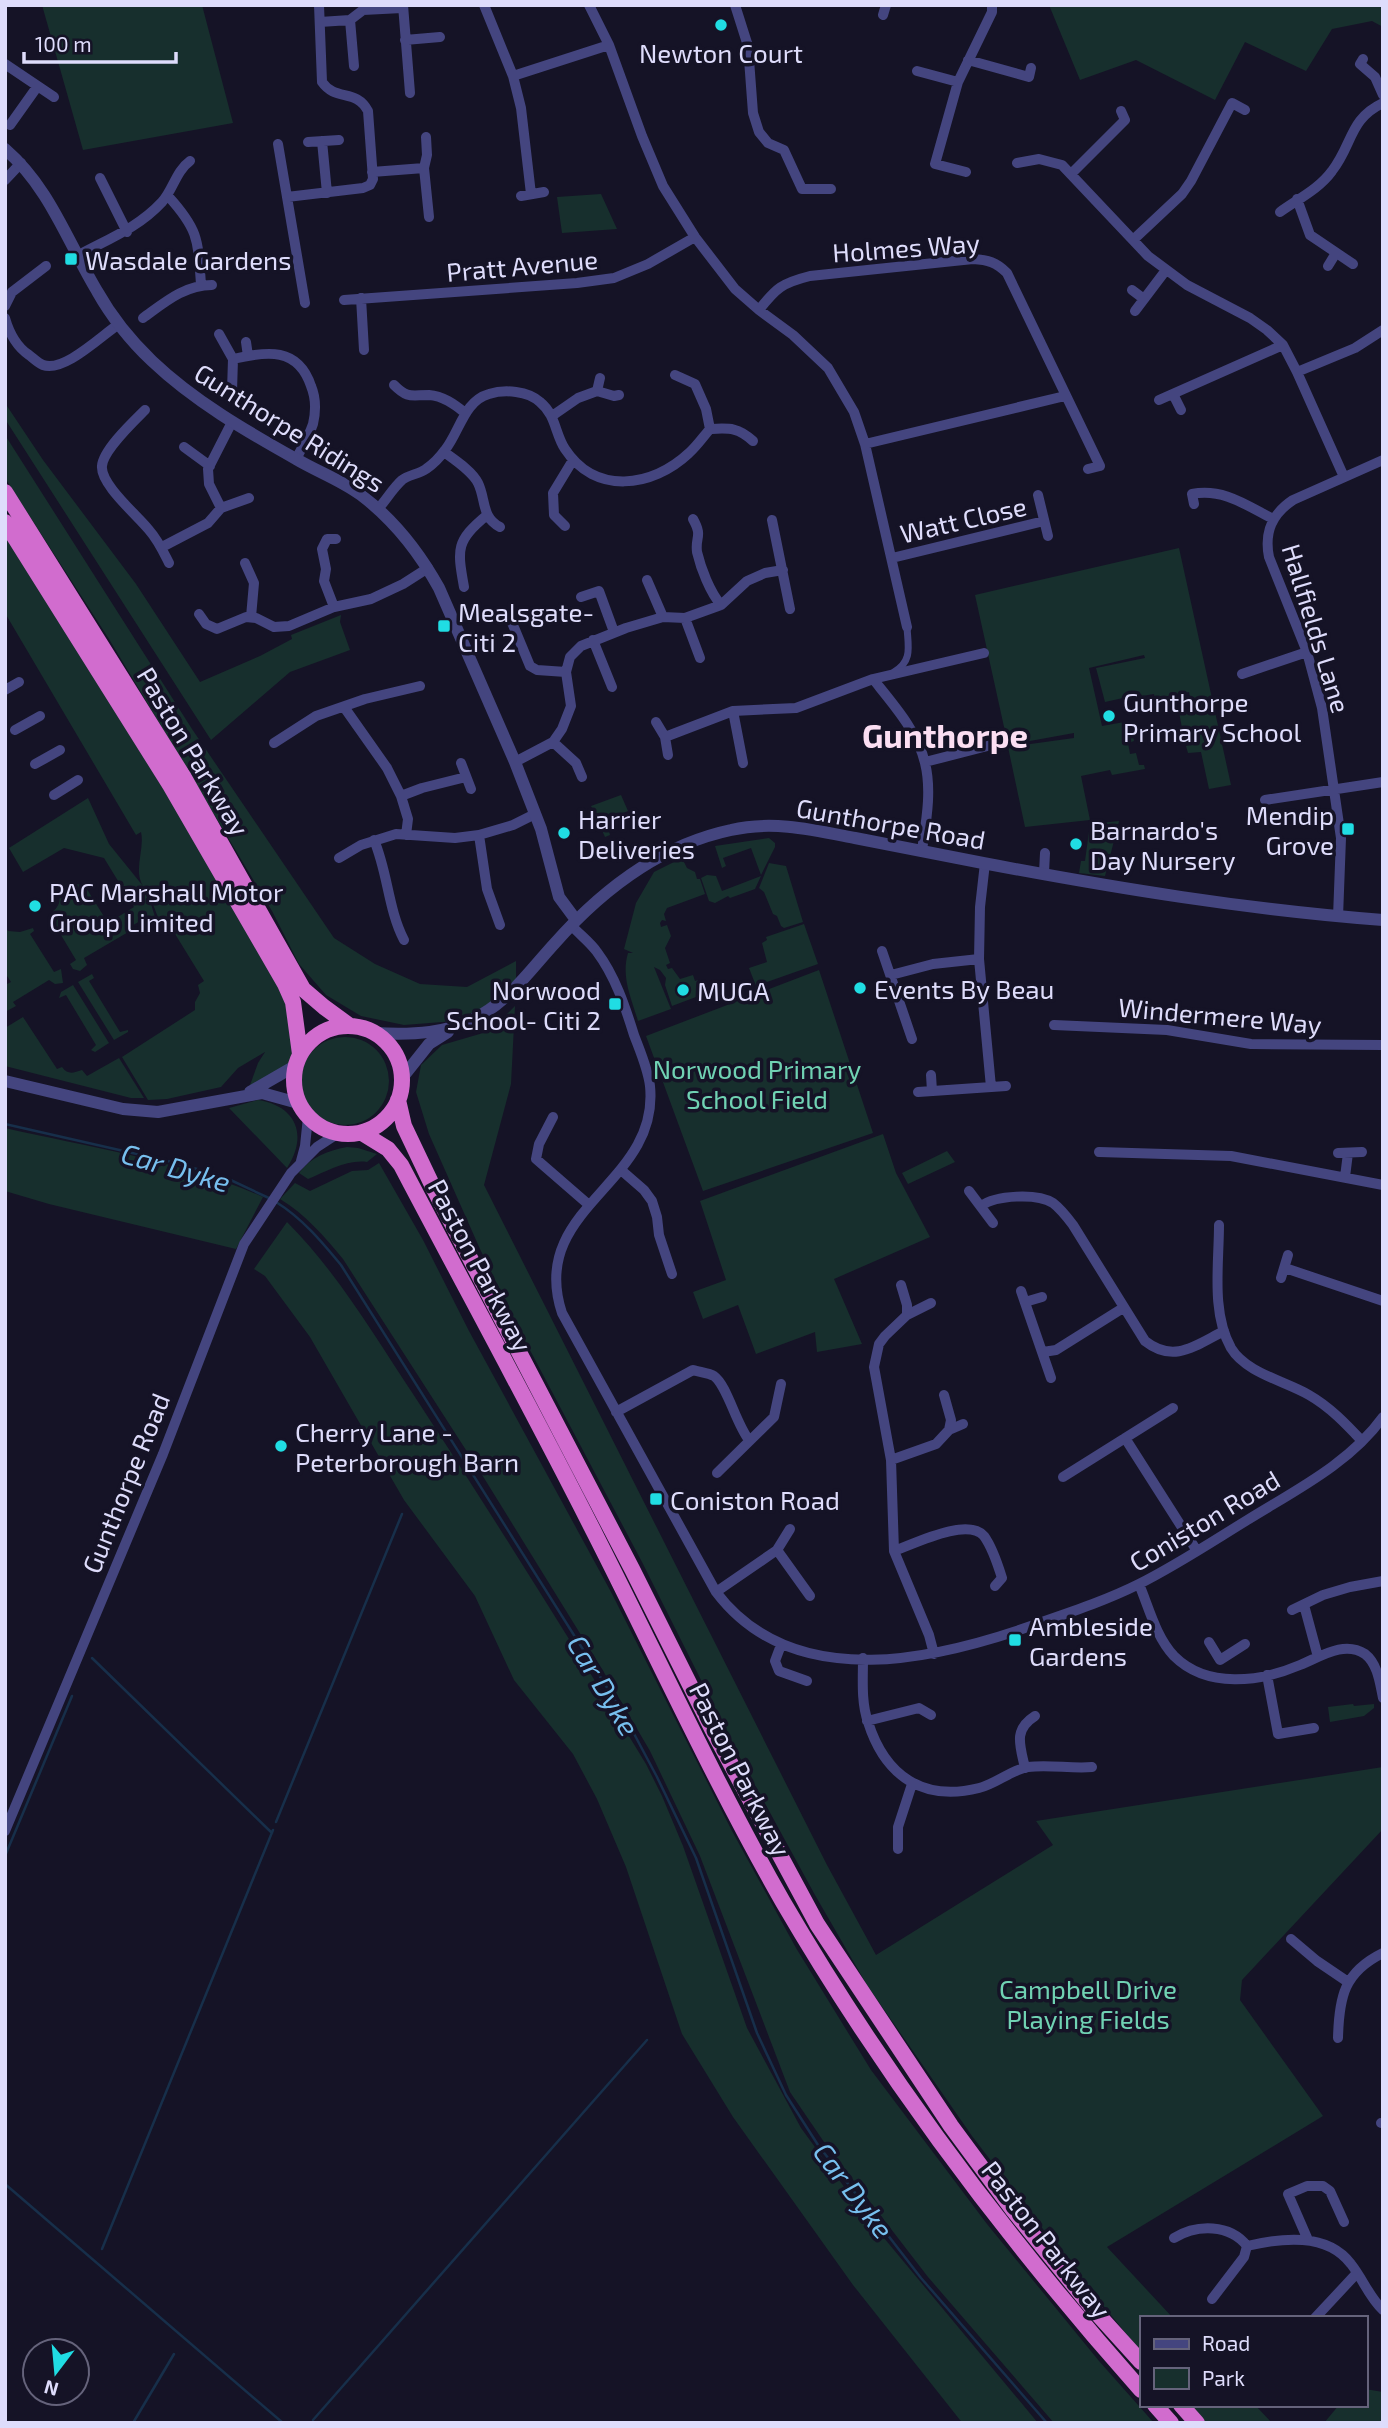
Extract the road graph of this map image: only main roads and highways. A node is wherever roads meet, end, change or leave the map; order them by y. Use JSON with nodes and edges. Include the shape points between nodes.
{"nodes":[{"id":1,"x":5,"y":492,"type":"edge"},
{"id":2,"x":5,"y":522,"type":"edge"},
{"id":3,"x":350,"y":1026,"type":"junction"},
{"id":4,"x":297,"y":1060,"type":"junction"},
{"id":5,"x":398,"y":1100,"type":"junction"},
{"id":6,"x":362,"y":1133,"type":"junction"},
{"id":7,"x":1140,"y":2361,"type":"edge"},
{"id":8,"x":1140,"y":2389,"type":"edge"},
{"id":9,"x":1157,"y":2407,"type":"edge"},
{"id":10,"x":1183,"y":2407,"type":"edge"},
{"id":11,"x":1171,"y":2423,"type":"edge"},
{"id":12,"x":1197,"y":2423,"type":"edge"}],
"edges":[{"from":1,"to":3,"type":"highway","name":"Paston Parkway","via":[[183,776],[303,989]]},
{"from":2,"to":4,"type":"highway","name":"Paston Parkway","via":[[170,785],[285,984],[293,1002]]},
{"from":3,"to":4,"type":"highway","via":[[317,1035]]},
{"from":3,"to":5,"type":"highway","via":[[375,1033],[394,1052],[402,1078]]},
{"from":4,"to":6,"type":"highway","via":[[293,1085],[307,1117],[337,1134]]},
{"from":5,"to":6,"type":"highway","via":[[380,1124]]},
{"from":5,"to":7,"type":"highway","name":"Paston Parkway","via":[[404,1126],[434,1189],[817,1924],[959,2137],[1093,2309]]},
{"from":6,"to":8,"type":"highway","name":"Paston Parkway","via":[[388,1149],[401,1165],[783,1902],[928,2124],[993,2213]]},
{"from":9,"to":11,"type":"highway"},
{"from":10,"to":12,"type":"highway"}]}
